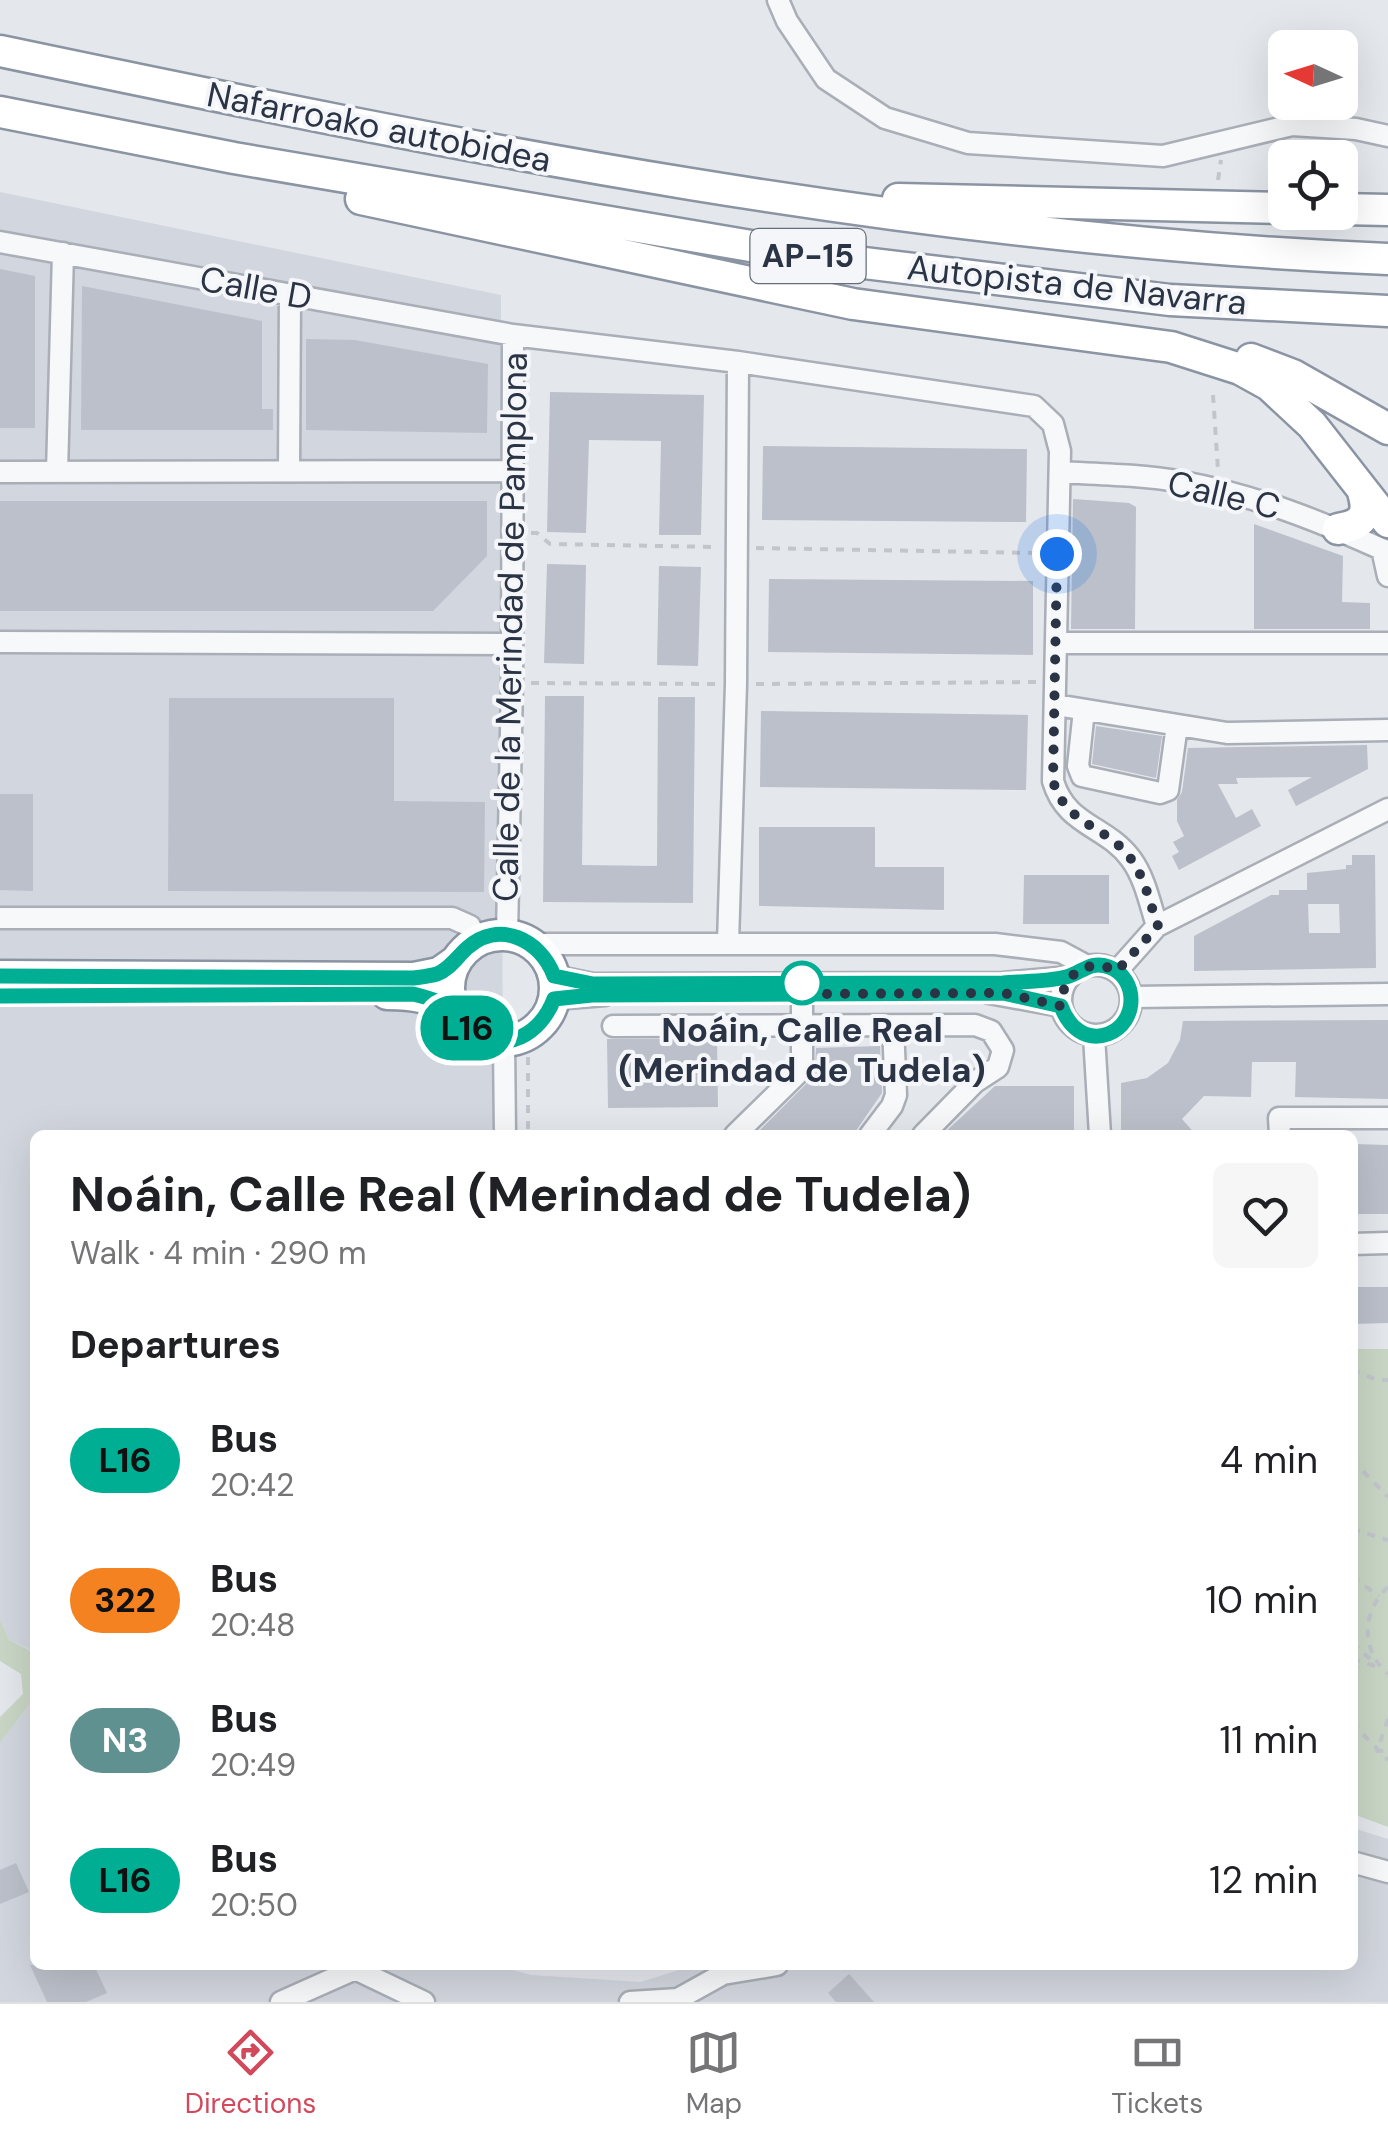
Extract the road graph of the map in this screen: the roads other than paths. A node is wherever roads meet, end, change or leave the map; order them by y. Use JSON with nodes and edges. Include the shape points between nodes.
{"nodes":[{"id":1,"x":778,"y":0,"type":"edge"},
{"id":2,"x":0,"y":51,"type":"edge"},
{"id":3,"x":0,"y":112,"type":"edge"},
{"id":4,"x":1388,"y":136,"type":"edge"},
{"id":5,"x":234,"y":158,"type":"junction"},
{"id":6,"x":760,"y":195,"type":"junction"},
{"id":7,"x":1268,"y":208,"type":"edge"},
{"id":8,"x":1358,"y":209,"type":"edge"},
{"id":9,"x":1388,"y":210,"type":"edge"},
{"id":10,"x":0,"y":242,"type":"edge"},
{"id":11,"x":64,"y":253,"type":"junction"},
{"id":12,"x":1388,"y":260,"type":"edge"},
{"id":13,"x":814,"y":293,"type":"junction"},
{"id":14,"x":290,"y":294,"type":"junction"},
{"id":15,"x":1388,"y":311,"type":"edge"},
{"id":16,"x":513,"y":336,"type":"junction"},
{"id":17,"x":738,"y":362,"type":"junction"},
{"id":18,"x":1388,"y":429,"type":"edge"},
{"id":19,"x":512,"y":471,"type":"junction"},
{"id":20,"x":0,"y":472,"type":"edge"},
{"id":21,"x":57,"y":472,"type":"junction"},
{"id":22,"x":288,"y":472,"type":"junction"},
{"id":23,"x":1060,"y":472,"type":"junction"},
{"id":24,"x":1363,"y":492,"type":"junction"},
{"id":25,"x":1338,"y":529,"type":"junction"},
{"id":26,"x":1386,"y":541,"type":"edge"},
{"id":27,"x":1388,"y":576,"type":"edge"},
{"id":28,"x":0,"y":642,"type":"edge"},
{"id":29,"x":1057,"y":643,"type":"junction"},
{"id":30,"x":512,"y":644,"type":"junction"},
{"id":31,"x":1388,"y":644,"type":"edge"},
{"id":32,"x":1056,"y":705,"type":"junction"},
{"id":33,"x":1084,"y":710,"type":"junction"},
{"id":34,"x":1178,"y":725,"type":"junction"},
{"id":35,"x":1388,"y":730,"type":"edge"},
{"id":36,"x":1388,"y":809,"type":"edge"},
{"id":37,"x":0,"y":918,"type":"edge"},
{"id":38,"x":1158,"y":926,"type":"junction"},
{"id":39,"x":728,"y":943,"type":"junction"},
{"id":40,"x":494,"y":945,"type":"junction"},
{"id":41,"x":1078,"y":971,"type":"junction"},
{"id":42,"x":1117,"y":971,"type":"junction"},
{"id":43,"x":0,"y":976,"type":"edge"},
{"id":44,"x":554,"y":988,"type":"junction"},
{"id":45,"x":802,"y":994,"type":"junction"},
{"id":46,"x":1388,"y":994,"type":"edge"},
{"id":47,"x":0,"y":996,"type":"edge"},
{"id":48,"x":1132,"y":997,"type":"junction"},
{"id":49,"x":1061,"y":1006,"type":"junction"},
{"id":50,"x":454,"y":1012,"type":"junction"},
{"id":51,"x":613,"y":1026,"type":"dead end"},
{"id":52,"x":801,"y":1027,"type":"junction"},
{"id":53,"x":893,"y":1027,"type":"junction"},
{"id":54,"x":1094,"y":1036,"type":"junction"},
{"id":55,"x":516,"y":1049,"type":"junction"},
{"id":56,"x":1388,"y":1118,"type":"edge"},
{"id":57,"x":506,"y":1130,"type":"edge"},
{"id":58,"x":739,"y":1130,"type":"edge"},
{"id":59,"x":874,"y":1130,"type":"edge"},
{"id":60,"x":928,"y":1130,"type":"edge"},
{"id":61,"x":1100,"y":1130,"type":"edge"},
{"id":62,"x":1280,"y":1130,"type":"edge"},
{"id":63,"x":1388,"y":1243,"type":"edge"},
{"id":64,"x":1358,"y":1244,"type":"edge"},
{"id":65,"x":1358,"y":1864,"type":"edge"},
{"id":66,"x":1388,"y":1872,"type":"edge"},
{"id":67,"x":351,"y":1970,"type":"edge"},
{"id":68,"x":359,"y":1970,"type":"edge"},
{"id":69,"x":746,"y":1970,"type":"edge"},
{"id":70,"x":280,"y":2002,"type":"edge"},
{"id":71,"x":424,"y":2002,"type":"edge"},
{"id":72,"x":630,"y":2002,"type":"edge"}],
"edges":[{"from":1,"to":4,"type":"street","via":[[826,79],[885,118],[968,143],[1163,156],[1292,125]]},
{"from":2,"to":6,"type":"highway","name":"Nafarroako autobidea","number":"AP-15","via":[[382,131]]},
{"from":3,"to":5,"type":"highway","name":"Nafarroako autobidea","number":"AP-15"},
{"from":5,"to":13,"type":"highway","via":[[327,192]]},
{"from":5,"to":15,"type":"highway","name":"Autopista de Navarra","number":"AP-15","via":[[815,257],[1170,300]]},
{"from":6,"to":7,"type":"highway"},
{"from":6,"to":12,"type":"highway","name":"Autopista de Navarra","number":"AP-15","via":[[1151,245]]},
{"from":8,"to":9,"type":"highway"},
{"from":10,"to":11,"type":"street","name":"Calle D"},
{"from":11,"to":14,"type":"street","name":"Calle D"},
{"from":11,"to":21,"type":"street"},
{"from":13,"to":18,"type":"highway","via":[[1175,338],[1293,375]]},
{"from":13,"to":24,"type":"highway","via":[[853,304],[1171,347],[1240,370],[1269,385],[1312,426]]},
{"from":14,"to":16,"type":"street","name":"Calle D"},
{"from":14,"to":22,"type":"street"},
{"from":16,"to":17,"type":"street","name":"Calle de la Merindad de Pamplona"},
{"from":16,"to":19,"type":"street","name":"Calle de la Merindad de Pamplona"},
{"from":17,"to":23,"type":"street","name":"Calle de la Merindad de Pamplona","via":[[1034,406],[1057,432]]},
{"from":17,"to":39,"type":"street"},
{"from":19,"to":22,"type":"street"},
{"from":19,"to":30,"type":"street","name":"Calle de la Merindad de Pamplona"},
{"from":20,"to":21,"type":"street"},
{"from":21,"to":22,"type":"street"},
{"from":23,"to":25,"type":"street","name":"Calle C","via":[[1220,489]]},
{"from":23,"to":29,"type":"street","name":"Calle de la Merindad de Pamplona"},
{"from":24,"to":25,"type":"highway","via":[[1365,516]]},
{"from":24,"to":26,"type":"highway"},
{"from":25,"to":26,"type":"street","name":"Calle C"},
{"from":26,"to":27,"type":"street"},
{"from":28,"to":30,"type":"street"},
{"from":29,"to":31,"type":"street"},
{"from":29,"to":32,"type":"street","name":"Calle de la Merindad de Pamplona"},
{"from":30,"to":40,"type":"street","name":"Calle de la Merindad de Pamplona"},
{"from":32,"to":33,"type":"street"},
{"from":32,"to":38,"type":"street","name":"Calle de la Merindad de Pamplona","via":[[1058,799],[1132,860]]},
{"from":33,"to":34,"type":"street"},
{"from":33,"to":34,"type":"street","via":[[1082,776],[1160,793],[1168,790]]},
{"from":34,"to":35,"type":"street","via":[[1250,734]]},
{"from":36,"to":38,"type":"street"},
{"from":37,"to":40,"type":"street","via":[[452,918]]},
{"from":38,"to":42,"type":"street"},
{"from":39,"to":40,"type":"street"},
{"from":39,"to":41,"type":"street","via":[[994,944],[1061,952]]},
{"from":40,"to":43,"type":"highway","via":[[438,974],[414,978]]},
{"from":40,"to":44,"type":"highway","via":[[543,953]]},
{"from":40,"to":50,"type":"highway","via":[[450,977]]},
{"from":41,"to":42,"type":"street"},
{"from":41,"to":44,"type":"street","via":[[1003,983]]},
{"from":41,"to":49,"type":"street","via":[[1064,985]]},
{"from":42,"to":48,"type":"street"},
{"from":44,"to":45,"type":"street","via":[[592,995]]},
{"from":44,"to":55,"type":"highway","via":[[548,1016]]},
{"from":45,"to":49,"type":"street","via":[[1003,993]]},
{"from":45,"to":52,"type":"street"},
{"from":46,"to":48,"type":"street"},
{"from":47,"to":50,"type":"highway","via":[[413,994]]},
{"from":48,"to":54,"type":"street","via":[[1122,1026]]},
{"from":49,"to":54,"type":"street","via":[[1072,1026]]},
{"from":50,"to":55,"type":"highway","via":[[475,1034]]},
{"from":51,"to":52,"type":"street"},
{"from":52,"to":53,"type":"street"},
{"from":52,"to":58,"type":"street","via":[[796,1074]]},
{"from":53,"to":59,"type":"street","via":[[896,1095]]},
{"from":53,"to":60,"type":"street","via":[[975,1025],[991,1031],[1003,1050],[998,1067]]},
{"from":54,"to":61,"type":"street"},
{"from":55,"to":57,"type":"street"},
{"from":56,"to":62,"type":"street","via":[[1279,1118]]},
{"from":63,"to":64,"type":"street"},
{"from":65,"to":66,"type":"street"},
{"from":67,"to":70,"type":"street"},
{"from":68,"to":71,"type":"street"},
{"from":69,"to":72,"type":"street","via":[[722,1974],[678,1998]]}]}
